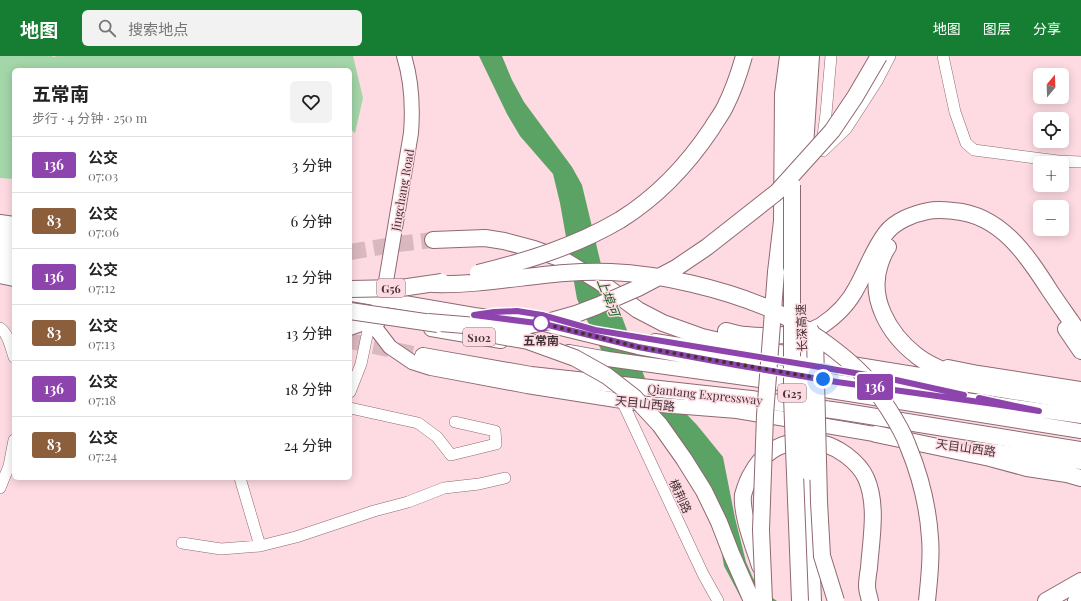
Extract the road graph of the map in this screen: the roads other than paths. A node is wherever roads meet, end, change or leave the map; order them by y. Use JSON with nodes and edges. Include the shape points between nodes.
{"nodes":[{"id":1,"x":404,"y":56,"type":"edge"},
{"id":2,"x":744,"y":56,"type":"edge"},
{"id":3,"x":788,"y":56,"type":"edge"},
{"id":4,"x":799,"y":56,"type":"edge"},
{"id":5,"x":811,"y":56,"type":"edge"},
{"id":6,"x":830,"y":56,"type":"edge"},
{"id":7,"x":879,"y":56,"type":"edge"},
{"id":8,"x":890,"y":56,"type":"edge"},
{"id":9,"x":944,"y":56,"type":"edge"},
{"id":10,"x":801,"y":112,"type":"junction"},
{"id":11,"x":1081,"y":162,"type":"edge"},
{"id":12,"x":0,"y":223,"type":"edge"},
{"id":13,"x":12,"y":225,"type":"edge"},
{"id":14,"x":0,"y":232,"type":"edge"},
{"id":15,"x":12,"y":234,"type":"edge"},
{"id":16,"x":433,"y":240,"type":"tunnel mouth"},
{"id":17,"x":0,"y":243,"type":"edge"},
{"id":18,"x":12,"y":246,"type":"edge"},
{"id":19,"x":0,"y":255,"type":"edge"},
{"id":20,"x":12,"y":257,"type":"edge"},
{"id":21,"x":0,"y":266,"type":"edge"},
{"id":22,"x":12,"y":269,"type":"edge"},
{"id":23,"x":0,"y":275,"type":"edge"},
{"id":24,"x":12,"y":278,"type":"edge"},
{"id":25,"x":433,"y":284,"type":"junction"},
{"id":26,"x":352,"y":289,"type":"edge"},
{"id":27,"x":1046,"y":292,"type":"junction"},
{"id":28,"x":352,"y":293,"type":"edge"},
{"id":29,"x":615,"y":293,"type":"junction"},
{"id":30,"x":382,"y":298,"type":"junction"},
{"id":31,"x":352,"y":311,"type":"edge"},
{"id":32,"x":799,"y":311,"type":"junction"},
{"id":33,"x":370,"y":321,"type":"junction"},
{"id":34,"x":428,"y":322,"type":"junction"},
{"id":35,"x":352,"y":327,"type":"edge"},
{"id":36,"x":0,"y":328,"type":"edge"},
{"id":37,"x":1081,"y":336,"type":"edge"},
{"id":38,"x":12,"y":350,"type":"edge"},
{"id":39,"x":1081,"y":351,"type":"edge"},
{"id":40,"x":423,"y":356,"type":"tunnel mouth"},
{"id":41,"x":917,"y":356,"type":"junction"},
{"id":42,"x":352,"y":387,"type":"edge"},
{"id":43,"x":1081,"y":390,"type":"edge"},
{"id":44,"x":1019,"y":392,"type":"junction"},
{"id":45,"x":628,"y":402,"type":"junction"},
{"id":46,"x":1081,"y":402,"type":"edge"},
{"id":47,"x":352,"y":408,"type":"edge"},
{"id":48,"x":1081,"y":416,"type":"edge"},
{"id":49,"x":455,"y":422,"type":"dead end"},
{"id":50,"x":1081,"y":431,"type":"edge"},
{"id":51,"x":876,"y":434,"type":"junction"},
{"id":52,"x":12,"y":450,"type":"edge"},
{"id":53,"x":1081,"y":450,"type":"edge"},
{"id":54,"x":1081,"y":462,"type":"edge"},
{"id":55,"x":505,"y":478,"type":"dead end"},
{"id":56,"x":1081,"y":478,"type":"edge"},
{"id":57,"x":241,"y":480,"type":"edge"},
{"id":58,"x":0,"y":488,"type":"edge"},
{"id":59,"x":182,"y":543,"type":"dead end"},
{"id":60,"x":260,"y":546,"type":"junction"},
{"id":61,"x":1081,"y":581,"type":"edge"},
{"id":62,"x":1081,"y":598,"type":"edge"},
{"id":63,"x":718,"y":601,"type":"edge"},
{"id":64,"x":752,"y":601,"type":"edge"},
{"id":65,"x":764,"y":601,"type":"edge"},
{"id":66,"x":769,"y":601,"type":"edge"},
{"id":67,"x":800,"y":601,"type":"edge"},
{"id":68,"x":813,"y":601,"type":"edge"},
{"id":69,"x":836,"y":601,"type":"edge"},
{"id":70,"x":870,"y":601,"type":"edge"},
{"id":71,"x":927,"y":601,"type":"edge"},
{"id":72,"x":1046,"y":601,"type":"edge"},
{"id":73,"x":1076,"y":601,"type":"edge"}],
"edges":[{"from":1,"to":30,"type":"main road","name":"Jingchang Road","via":[[409,72],[413,106],[411,133]]},
{"from":2,"to":25,"type":"highway","bridge":true,"via":[[724,109],[699,148],[662,189],[632,211],[584,238],[542,256]]},
{"from":3,"to":65,"type":"highway","bridge":true,"via":[[783,94],[782,221],[765,415],[761,530]]},
{"from":4,"to":10,"type":"highway","name":"长深高速","number":"G25"},
{"from":5,"to":10,"type":"highway","name":"长深高速","number":"G25"},
{"from":6,"to":8,"type":"street","via":[[820,155],[846,129]]},
{"from":7,"to":34,"type":"highway","bridge":true,"via":[[832,132],[777,192],[676,268],[597,306],[551,321],[525,326],[489,327]]},
{"from":9,"to":11,"type":"street","via":[[955,112],[966,143],[974,150]]},
{"from":10,"to":32,"type":"highway","name":"长深高速","number":"G25","via":[[803,169]]},
{"from":10,"to":67,"type":"highway","name":"长深高速","number":"G25","bridge":true,"via":[[792,185],[792,397]]},
{"from":12,"to":13,"type":"highway"},
{"from":14,"to":15,"type":"main road"},
{"from":16,"to":29,"type":"highway","bridge":true,"via":[[485,238],[534,248],[562,259]]},
{"from":17,"to":18,"type":"highway"},
{"from":19,"to":20,"type":"highway"},
{"from":21,"to":22,"type":"main road"},
{"from":23,"to":24,"type":"highway"},
{"from":25,"to":26,"type":"highway","number":"G56","bridge":true},
{"from":25,"to":71,"type":"highway","bridge":true,"via":[[455,285],[584,271],[641,274],[677,280],[736,296],[793,322],[824,343],[866,378],[908,444],[920,480],[930,539]]},
{"from":27,"to":29,"type":"highway","via":[[1036,268],[1008,236],[980,216],[936,209],[916,213],[886,232],[857,288],[839,313],[819,327],[798,333],[772,336],[745,335],[717,329],[670,318]]},
{"from":27,"to":37,"type":"highway"},
{"from":27,"to":39,"type":"highway"},
{"from":27,"to":41,"type":"highway","via":[[1011,250],[986,229],[948,217],[933,218],[914,224],[898,234],[885,251],[876,275],[877,296],[885,319],[899,339]]},
{"from":28,"to":30,"type":"main road","number":"S102"},
{"from":29,"to":44,"type":"highway","via":[[638,310],[663,323],[702,337],[755,349]]},
{"from":30,"to":33,"type":"main road","name":"Jingchang Road"},
{"from":30,"to":48,"type":"main road","number":"S102","via":[[474,315],[544,324],[830,380]]},
{"from":31,"to":34,"type":"highway","bridge":true},
{"from":32,"to":68,"type":"highway","name":"长深高速","number":"G25","bridge":true},
{"from":32,"to":69,"type":"highway","bridge":true,"via":[[815,338],[822,556]]},
{"from":33,"to":35,"type":"main road","number":"S102"},
{"from":33,"to":42,"type":"street","via":[[361,364]]},
{"from":33,"to":45,"type":"main road","name":"天目山西路","via":[[390,347],[412,362],[431,368]]},
{"from":33,"to":50,"type":"main road","number":"S102","via":[[608,359],[644,368],[780,383]]},
{"from":34,"to":64,"type":"highway","bridge":true,"via":[[528,342],[575,358],[607,376],[634,397],[660,425],[704,491]]},
{"from":36,"to":38,"type":"street"},
{"from":40,"to":53,"type":"highway","name":"Qiantang Expressway","via":[[531,375],[839,410]]},
{"from":41,"to":43,"type":"highway","via":[[952,369]]},
{"from":41,"to":44,"type":"highway","via":[[962,377]]},
{"from":44,"to":46,"type":"highway"},
{"from":45,"to":51,"type":"main road","name":"天目山西路","via":[[737,412]]},
{"from":45,"to":63,"type":"street","name":"横荆路","via":[[703,574]]},
{"from":47,"to":49,"type":"street","via":[[418,423],[437,437],[451,455],[496,444],[495,431]]},
{"from":51,"to":54,"type":"main road","name":"天目山西路"},
{"from":51,"to":56,"type":"highway"},
{"from":52,"to":58,"type":"street"},
{"from":55,"to":60,"type":"street","via":[[444,488],[408,502]]},
{"from":57,"to":60,"type":"street"},
{"from":59,"to":60,"type":"street","via":[[221,549]]},
{"from":61,"to":72,"type":"highway"},
{"from":62,"to":73,"type":"highway"},
{"from":66,"to":70,"type":"highway","bridge":true,"via":[[743,505],[744,494],[749,478],[762,458],[790,442],[807,441],[823,443],[837,449],[853,461],[865,476],[871,490],[873,514],[867,586]]}]}
